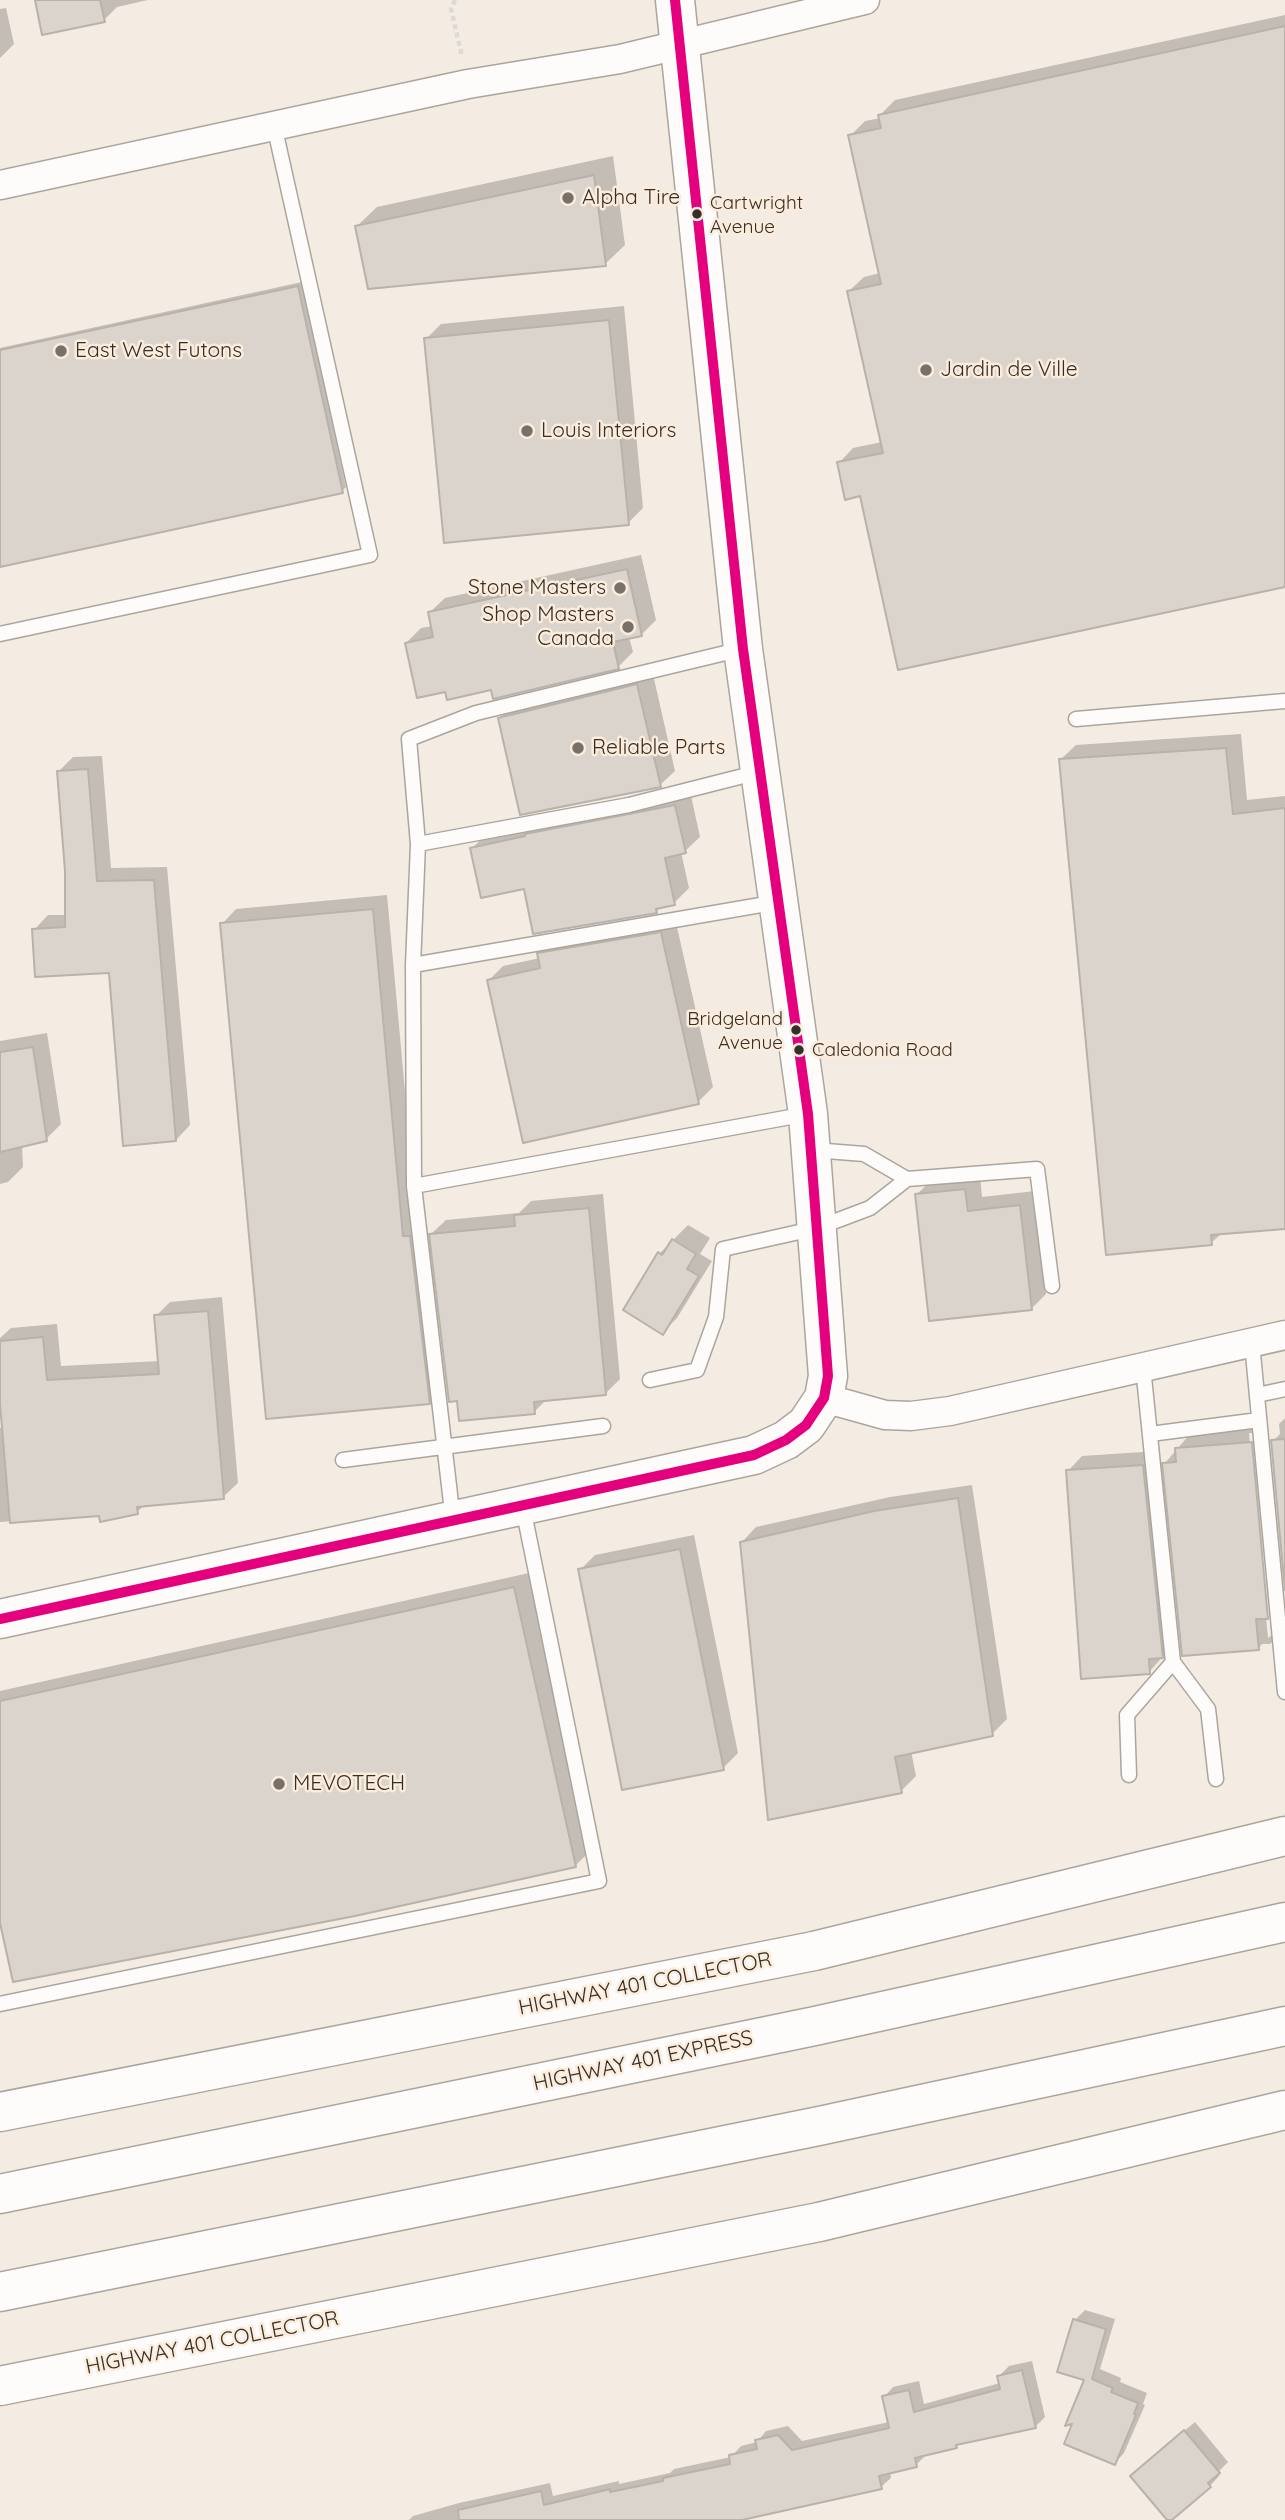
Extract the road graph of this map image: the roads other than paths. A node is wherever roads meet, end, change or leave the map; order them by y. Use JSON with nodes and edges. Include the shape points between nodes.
{"nodes":[{"id":1,"x":675,"y":0,"type":"edge"},
{"id":2,"x":865,"y":0,"type":"edge"},
{"id":3,"x":679,"y":45,"type":"junction"},
{"id":4,"x":274,"y":125,"type":"junction"},
{"id":5,"x":0,"y":185,"type":"edge"},
{"id":6,"x":0,"y":634,"type":"edge"},
{"id":7,"x":743,"y":649,"type":"junction"},
{"id":8,"x":1285,"y":701,"type":"edge"},
{"id":9,"x":1076,"y":719,"type":"dead end"},
{"id":10,"x":761,"y":772,"type":"junction"},
{"id":11,"x":418,"y":844,"type":"junction"},
{"id":12,"x":779,"y":902,"type":"junction"},
{"id":13,"x":413,"y":965,"type":"junction"},
{"id":14,"x":810,"y":1132,"type":"junction"},
{"id":15,"x":907,"y":1179,"type":"junction"},
{"id":16,"x":414,"y":1186,"type":"junction"},
{"id":17,"x":817,"y":1228,"type":"junction"},
{"id":18,"x":1052,"y":1286,"type":"dead end"},
{"id":19,"x":1285,"y":1335,"type":"edge"},
{"id":20,"x":1252,"y":1343,"type":"junction"},
{"id":21,"x":1143,"y":1367,"type":"junction"},
{"id":22,"x":650,"y":1380,"type":"dead end"},
{"id":23,"x":1285,"y":1389,"type":"edge"},
{"id":24,"x":1257,"y":1395,"type":"junction"},
{"id":25,"x":824,"y":1398,"type":"junction"},
{"id":26,"x":1259,"y":1420,"type":"junction"},
{"id":27,"x":604,"y":1426,"type":"dead end"},
{"id":28,"x":1150,"y":1434,"type":"junction"},
{"id":29,"x":445,"y":1447,"type":"junction"},
{"id":30,"x":343,"y":1460,"type":"dead end"},
{"id":31,"x":523,"y":1504,"type":"junction"},
{"id":32,"x":453,"y":1520,"type":"junction"},
{"id":33,"x":0,"y":1619,"type":"edge"},
{"id":34,"x":1173,"y":1662,"type":"junction"},
{"id":35,"x":1285,"y":1692,"type":"edge"},
{"id":36,"x":1129,"y":1776,"type":"dead end"},
{"id":37,"x":1216,"y":1779,"type":"dead end"},
{"id":38,"x":1285,"y":1836,"type":"edge"},
{"id":39,"x":1285,"y":1922,"type":"edge"},
{"id":40,"x":0,"y":2004,"type":"edge"},
{"id":41,"x":1285,"y":2026,"type":"edge"},
{"id":42,"x":1285,"y":2110,"type":"edge"},
{"id":43,"x":0,"y":2112,"type":"edge"},
{"id":44,"x":0,"y":2194,"type":"edge"},
{"id":45,"x":0,"y":2292,"type":"edge"},
{"id":46,"x":0,"y":2386,"type":"edge"}],
"edges":[{"from":1,"to":3,"type":"main road"},
{"from":2,"to":3,"type":"street"},
{"from":3,"to":4,"type":"street"},
{"from":3,"to":7,"type":"main road"},
{"from":4,"to":5,"type":"street"},
{"from":4,"to":6,"type":"lane","via":[[370,555]]},
{"from":7,"to":10,"type":"main road"},
{"from":7,"to":11,"type":"lane","via":[[476,713],[409,739]]},
{"from":8,"to":9,"type":"lane"},
{"from":10,"to":11,"type":"lane","via":[[629,804]]},
{"from":10,"to":12,"type":"main road"},
{"from":11,"to":13,"type":"lane"},
{"from":12,"to":13,"type":"lane"},
{"from":12,"to":14,"type":"main road"},
{"from":13,"to":16,"type":"lane"},
{"from":14,"to":15,"type":"lane","via":[[864,1154]]},
{"from":14,"to":16,"type":"lane"},
{"from":14,"to":17,"type":"main road"},
{"from":15,"to":17,"type":"lane","via":[[870,1208]]},
{"from":15,"to":18,"type":"lane","via":[[1037,1168]]},
{"from":16,"to":29,"type":"lane"},
{"from":17,"to":22,"type":"lane","via":[[723,1249],[716,1318],[697,1370]]},
{"from":17,"to":25,"type":"main road","via":[[828,1376]]},
{"from":19,"to":20,"type":"street"},
{"from":20,"to":21,"type":"street"},
{"from":20,"to":24,"type":"lane"},
{"from":21,"to":25,"type":"street","via":[[911,1416],[885,1415]]},
{"from":21,"to":28,"type":"lane"},
{"from":23,"to":24,"type":"lane"},
{"from":24,"to":26,"type":"lane"},
{"from":25,"to":31,"type":"main road","via":[[806,1425],[754,1455]]},
{"from":26,"to":28,"type":"lane"},
{"from":26,"to":35,"type":"lane"},
{"from":27,"to":29,"type":"lane"},
{"from":28,"to":34,"type":"lane"},
{"from":29,"to":30,"type":"lane"},
{"from":29,"to":32,"type":"lane"},
{"from":31,"to":32,"type":"main road"},
{"from":31,"to":40,"type":"lane","via":[[599,1881]]},
{"from":32,"to":33,"type":"main road"},
{"from":34,"to":36,"type":"lane","via":[[1127,1715]]},
{"from":34,"to":37,"type":"lane","via":[[1208,1709]]},
{"from":38,"to":43,"type":"main road","name":"HIGHWAY 401 COLLECTOR","via":[[814,1951]]},
{"from":39,"to":44,"type":"main road","name":"HIGHWAY 401 EXPRESS","via":[[828,2023]]},
{"from":41,"to":45,"type":"main road"},
{"from":42,"to":46,"type":"main road","name":"HIGHWAY 401 COLLECTOR","via":[[819,2222]]}]}
